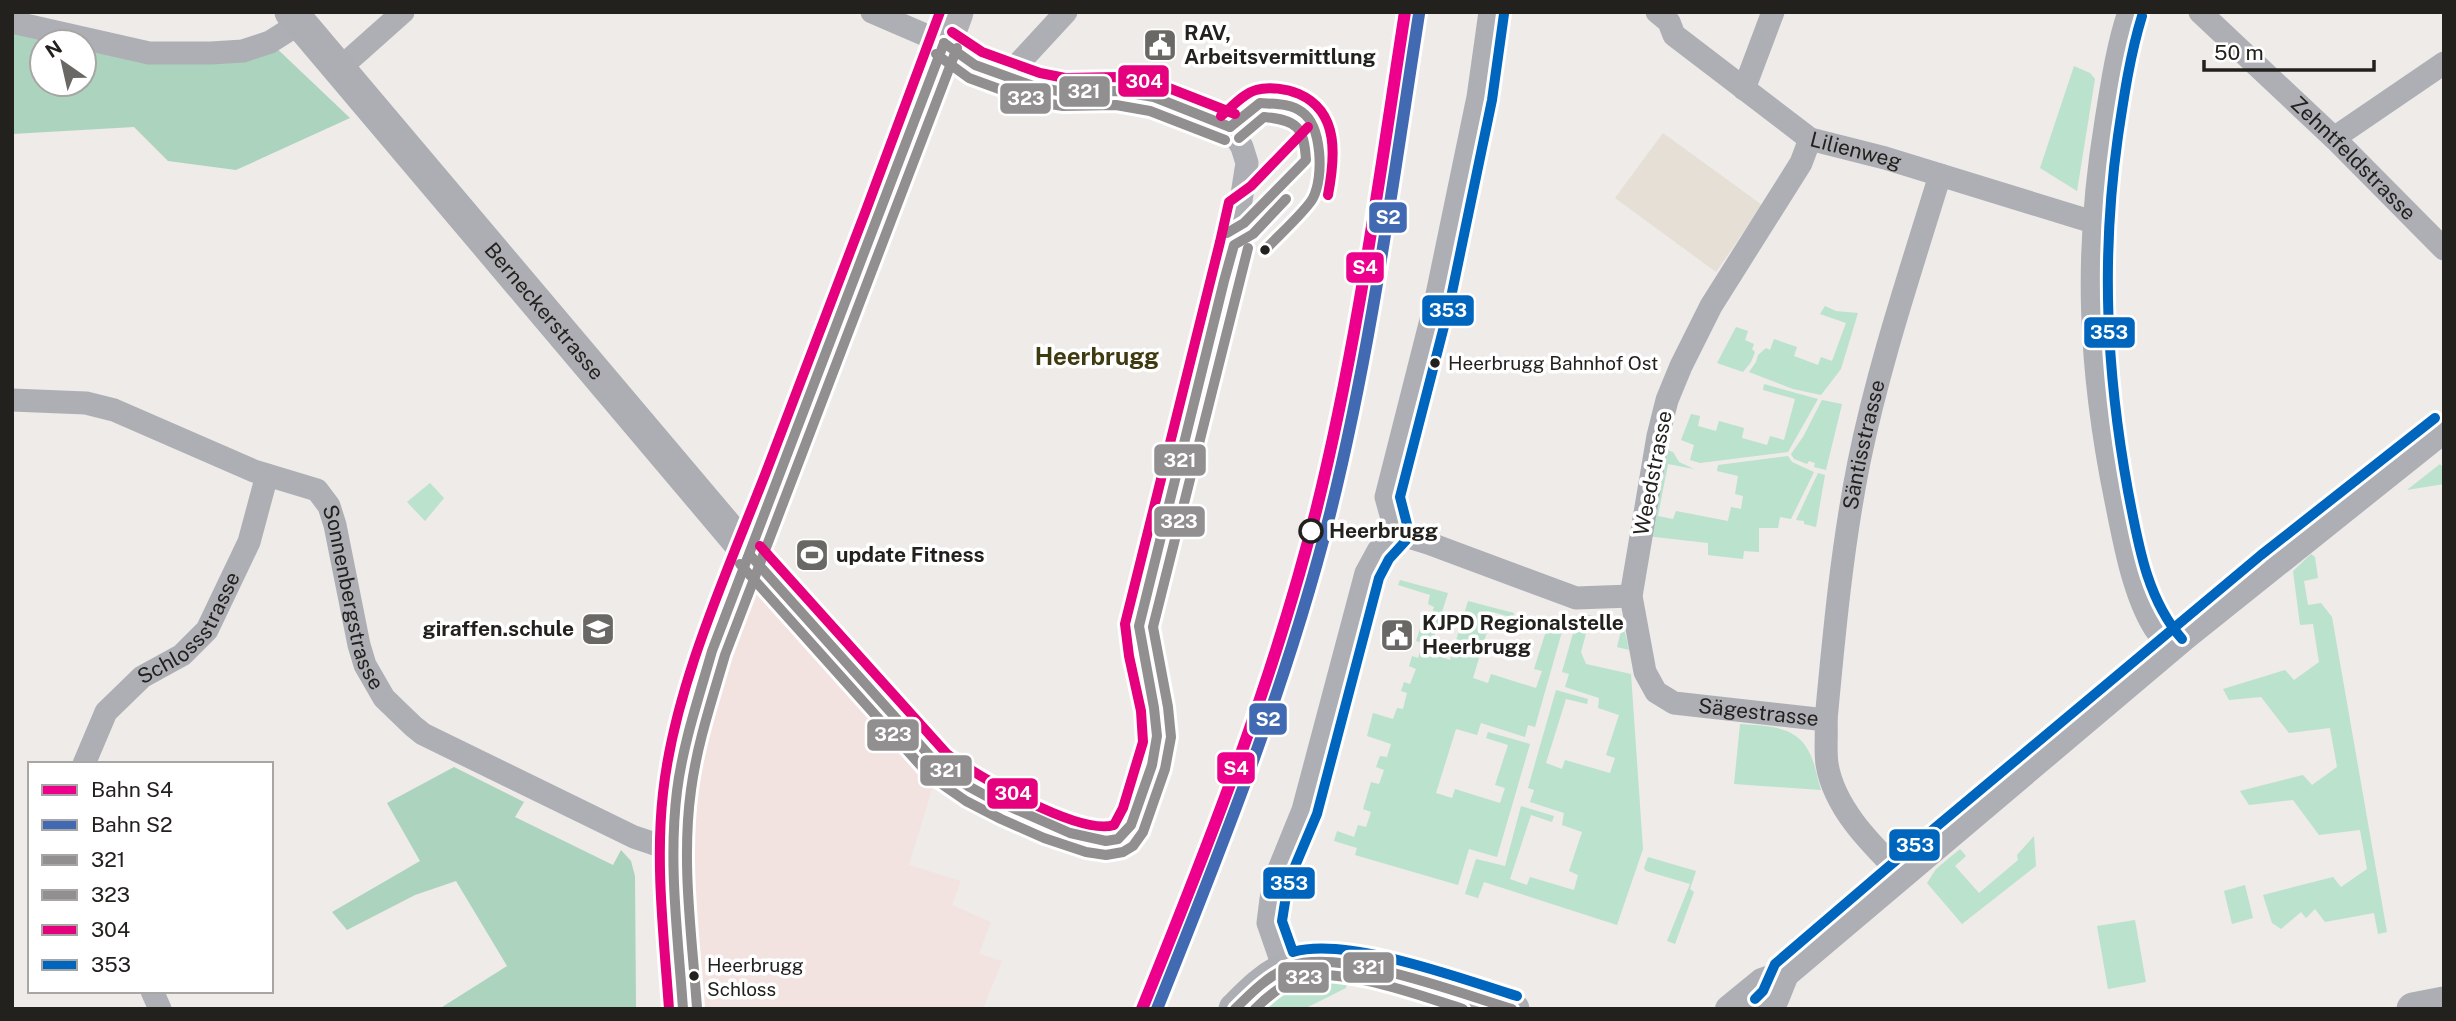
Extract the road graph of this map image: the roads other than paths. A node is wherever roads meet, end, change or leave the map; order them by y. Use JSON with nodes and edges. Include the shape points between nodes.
{"nodes":[{"id":1,"x":403,"y":12,"type":"edge"},
{"id":2,"x":872,"y":12,"type":"edge"},
{"id":3,"x":1066,"y":12,"type":"edge"},
{"id":4,"x":1490,"y":12,"type":"edge"},
{"id":5,"x":1657,"y":12,"type":"edge"},
{"id":6,"x":1773,"y":12,"type":"edge"},
{"id":7,"x":2129,"y":12,"type":"edge"},
{"id":8,"x":2200,"y":12,"type":"edge"},
{"id":9,"x":296,"y":18,"type":"edge"},
{"id":10,"x":12,"y":22,"type":"edge"},
{"id":11,"x":949,"y":28,"type":"edge"},
{"id":12,"x":2444,"y":63,"type":"edge"},
{"id":13,"x":339,"y":69,"type":"junction"},
{"id":14,"x":1006,"y":77,"type":"junction"},
{"id":15,"x":1744,"y":89,"type":"junction"},
{"id":16,"x":2334,"y":138,"type":"junction"},
{"id":17,"x":1810,"y":139,"type":"junction"},
{"id":18,"x":1940,"y":175,"type":"junction"},
{"id":19,"x":2093,"y":222,"type":"junction"},
{"id":20,"x":2444,"y":249,"type":"edge"},
{"id":21,"x":12,"y":400,"type":"edge"},
{"id":22,"x":2444,"y":429,"type":"edge"},
{"id":23,"x":267,"y":475,"type":"junction"},
{"id":24,"x":1396,"y":533,"type":"junction"},
{"id":25,"x":750,"y":555,"type":"junction"},
{"id":26,"x":1631,"y":596,"type":"junction"},
{"id":27,"x":2171,"y":648,"type":"junction"},
{"id":28,"x":1826,"y":720,"type":"junction"},
{"id":29,"x":84,"y":762,"type":"edge"},
{"id":30,"x":673,"y":849,"type":"junction"},
{"id":31,"x":1902,"y":874,"type":"junction"},
{"id":32,"x":1284,"y":969,"type":"junction"},
{"id":33,"x":1785,"y":974,"type":"junction"},
{"id":34,"x":153,"y":993,"type":"edge"},
{"id":35,"x":2444,"y":1003,"type":"edge"},
{"id":36,"x":160,"y":1009,"type":"edge"},
{"id":37,"x":683,"y":1009,"type":"edge"},
{"id":38,"x":1235,"y":1009,"type":"edge"},
{"id":39,"x":1513,"y":1009,"type":"edge"},
{"id":40,"x":1729,"y":1009,"type":"edge"},
{"id":41,"x":1764,"y":1009,"type":"edge"},
{"id":42,"x":2413,"y":1009,"type":"edge"}],
"edges":[{"from":1,"to":13,"type":"street"},
{"from":2,"to":11,"type":"street"},
{"from":3,"to":14,"type":"street"},
{"from":4,"to":24,"type":"street","via":[[1478,97],[1440,278],[1386,497]]},
{"from":5,"to":15,"type":"street","name":"Lilienweg","via":[[1669,22],[1674,35]]},
{"from":6,"to":15,"type":"street"},
{"from":7,"to":19,"type":"street","via":[[2113,76]]},
{"from":8,"to":16,"type":"street","name":"Zehntfeldstrasse"},
{"from":9,"to":10,"type":"street","via":[[270,42],[243,51],[211,53],[149,53]]},
{"from":9,"to":13,"type":"main road","name":"Berneckerstrasse"},
{"from":11,"to":14,"type":"street","via":[[975,65]]},
{"from":11,"to":25,"type":"main road"},
{"from":12,"to":16,"type":"street"},
{"from":13,"to":25,"type":"main road","name":"Berneckerstrasse"},
{"from":14,"to":25,"type":"street","via":[[1064,92],[1117,91],[1154,97],[1193,110],[1230,127],[1247,163],[1234,246],[1139,626],[1157,739],[1129,830],[1104,842],[1050,826],[976,791],[938,765]]},
{"from":15,"to":17,"type":"street","name":"Lilienweg"},
{"from":16,"to":20,"type":"street","name":"Zehntfeldstrasse"},
{"from":17,"to":18,"type":"street","name":"Lilienweg"},
{"from":17,"to":26,"type":"street","name":"Weedstrasse","via":[[1801,163],[1711,306],[1667,400],[1651,467]]},
{"from":18,"to":19,"type":"street","name":"Lilienweg"},
{"from":18,"to":28,"type":"street","name":"Säntisstrasse","via":[[1859,459],[1840,577]]},
{"from":19,"to":27,"type":"street","via":[[2092,330],[2106,451],[2145,611]]},
{"from":21,"to":23,"type":"street","name":"Sonnenbergstrasse","via":[[86,403],[114,410]]},
{"from":22,"to":27,"type":"street"},
{"from":23,"to":29,"type":"street","name":"Schlossstrasse","via":[[248,542],[207,630],[182,655],[142,677],[106,712]]},
{"from":23,"to":30,"type":"street","name":"Sonnenbergstrasse","via":[[323,495],[335,525],[365,665],[384,698],[413,726],[634,837]]},
{"from":24,"to":26,"type":"street","via":[[1576,598]]},
{"from":24,"to":32,"type":"street","via":[[1378,551],[1366,573],[1303,810],[1270,899],[1268,923]]},
{"from":25,"to":30,"type":"main road","via":[[712,651],[688,736]]},
{"from":26,"to":28,"type":"street","name":"Sägestrasse","via":[[1645,672],[1656,692],[1674,703]]},
{"from":27,"to":31,"type":"street"},
{"from":28,"to":31,"type":"street","name":"Sägestrasse","via":[[1832,784],[1860,830]]},
{"from":30,"to":37,"type":"main road"},
{"from":31,"to":33,"type":"street"},
{"from":32,"to":38,"type":"main road"},
{"from":32,"to":39,"type":"main road","via":[[1342,961]]},
{"from":33,"to":40,"type":"street","via":[[1762,982]]},
{"from":33,"to":41,"type":"street","via":[[1775,999]]},
{"from":34,"to":36,"type":"street"},
{"from":35,"to":42,"type":"main road"}]}
